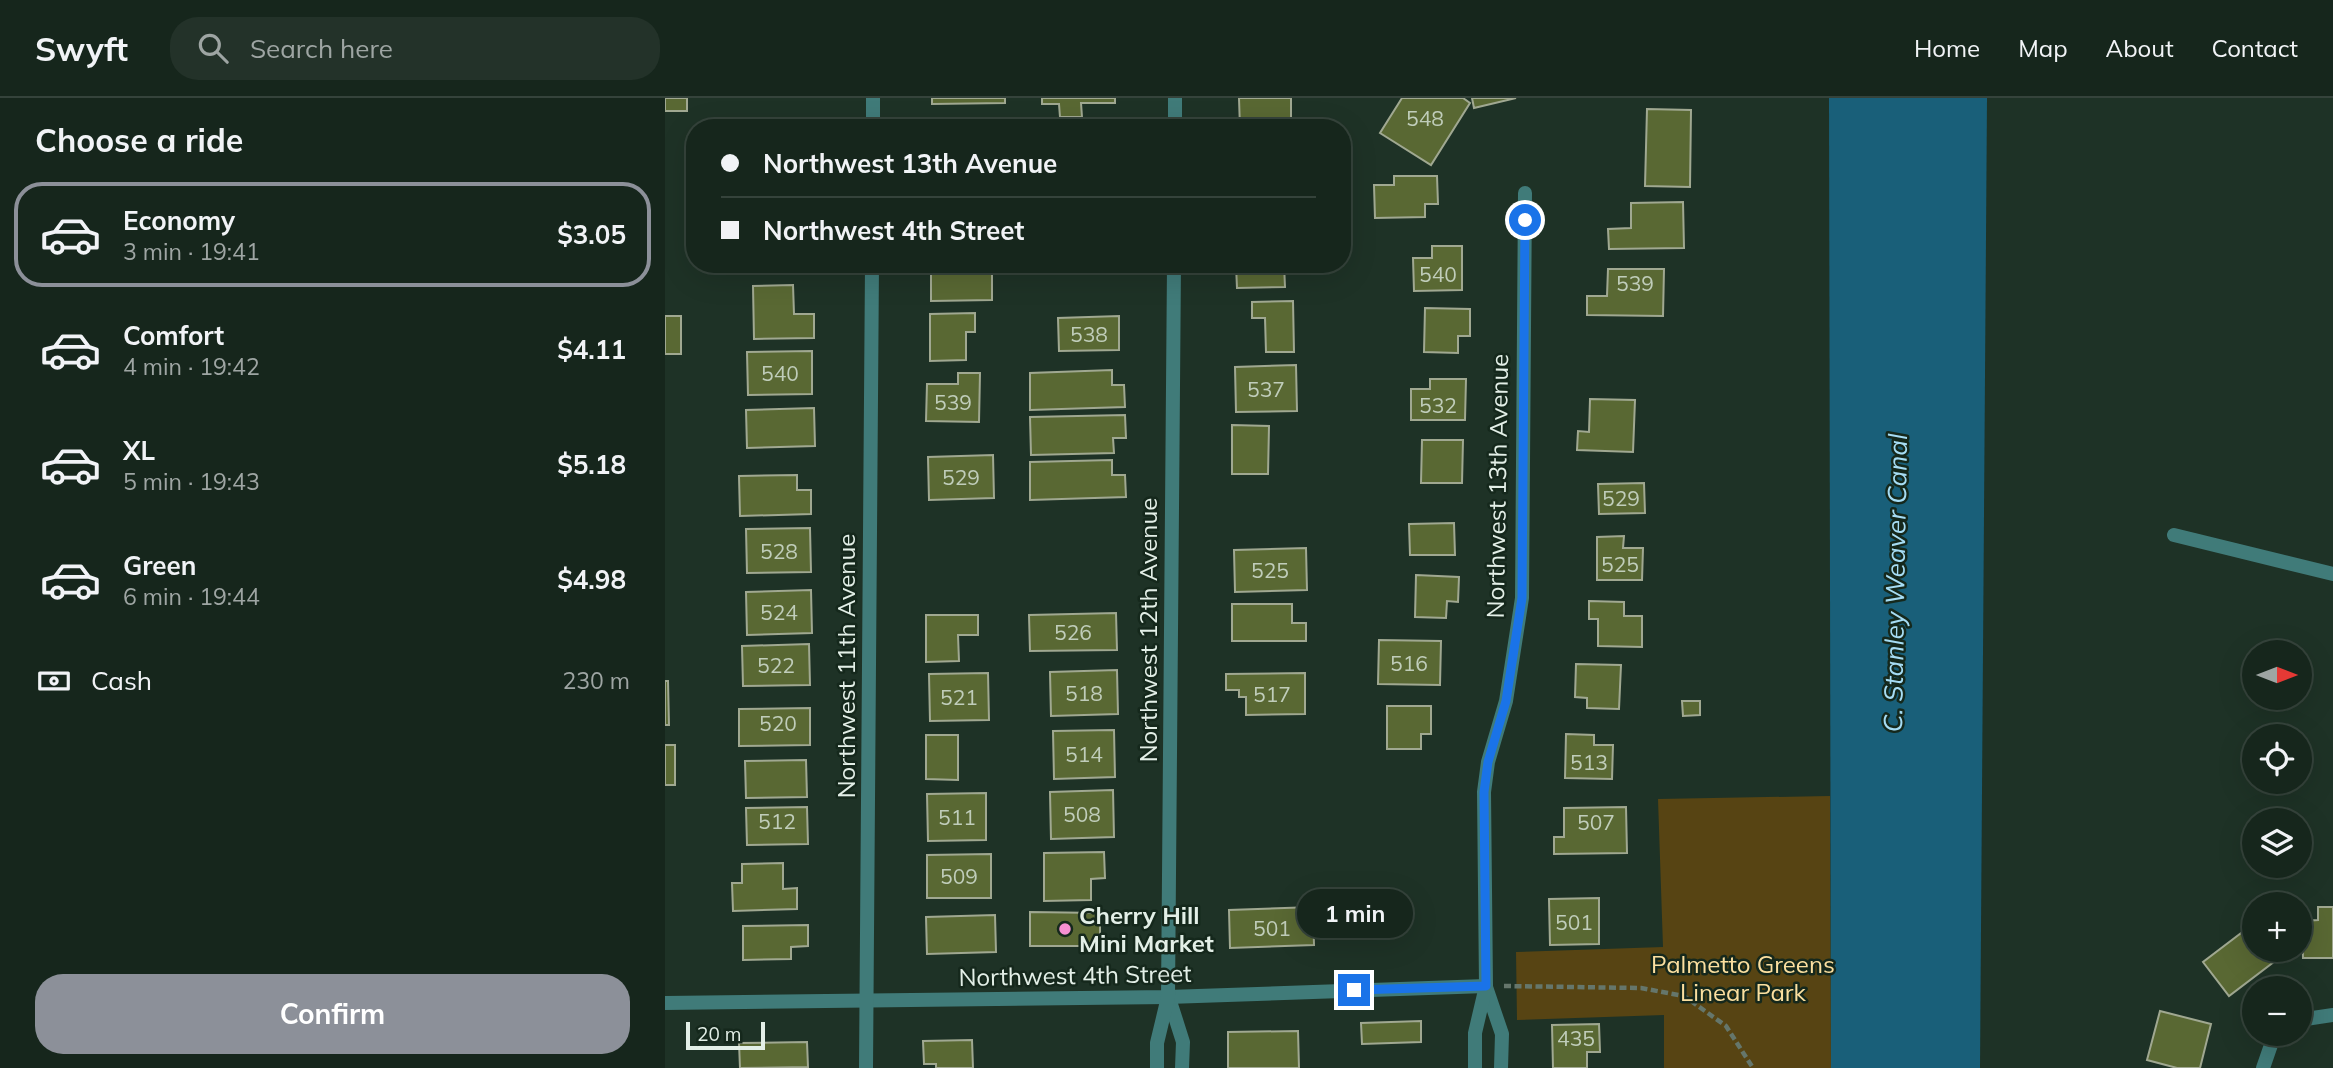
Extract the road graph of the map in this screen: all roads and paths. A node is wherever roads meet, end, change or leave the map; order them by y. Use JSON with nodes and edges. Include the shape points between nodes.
{"nodes":[{"id":1,"x":873,"y":98,"type":"edge"},
{"id":2,"x":1175,"y":98,"type":"edge"},
{"id":3,"x":873,"y":119,"type":"edge"},
{"id":4,"x":1175,"y":119,"type":"edge"},
{"id":5,"x":1525,"y":193,"type":"dead end"},
{"id":6,"x":872,"y":273,"type":"edge"},
{"id":7,"x":1174,"y":273,"type":"edge"},
{"id":8,"x":2174,"y":535,"type":"dead end"},
{"id":9,"x":2333,"y":574,"type":"edge"},
{"id":10,"x":1486,"y":986,"type":"junction"},
{"id":11,"x":1168,"y":997,"type":"junction"},
{"id":12,"x":866,"y":1001,"type":"junction"},
{"id":13,"x":665,"y":1003,"type":"edge"},
{"id":14,"x":2333,"y":1015,"type":"edge"},
{"id":15,"x":2312,"y":1018,"type":"edge"},
{"id":16,"x":2273,"y":1046,"type":"edge"},
{"id":17,"x":866,"y":1068,"type":"edge"},
{"id":18,"x":1157,"y":1068,"type":"edge"},
{"id":19,"x":1182,"y":1068,"type":"edge"},
{"id":20,"x":1475,"y":1068,"type":"edge"},
{"id":21,"x":1501,"y":1068,"type":"edge"},
{"id":22,"x":1753,"y":1068,"type":"edge"},
{"id":23,"x":2263,"y":1068,"type":"edge"}],
"edges":[{"from":1,"to":3,"type":"street"},
{"from":2,"to":4,"type":"street"},
{"from":5,"to":10,"type":"street","name":"Northwest 13th Avenue","via":[[1522,598],[1506,701],[1484,792]]},
{"from":6,"to":12,"type":"street","name":"Northwest 11th Avenue"},
{"from":7,"to":11,"type":"street","name":"Northwest 12th Avenue"},
{"from":8,"to":9,"type":"street"},
{"from":10,"to":11,"type":"street","name":"Northwest 4th Street"},
{"from":10,"to":20,"type":"street","name":"Northwest 13th Avenue","via":[[1475,1033]]},
{"from":10,"to":21,"type":"street","name":"Northwest 13th Avenue","via":[[1502,1034]]},
{"from":10,"to":22,"type":"path","via":[[1641,988],[1685,996],[1726,1026]]},
{"from":11,"to":12,"type":"street","name":"Northwest 4th Street"},
{"from":11,"to":18,"type":"street","name":"Northwest 12th Avenue","via":[[1157,1043]]},
{"from":11,"to":19,"type":"street","name":"Northwest 12th Avenue","via":[[1183,1042]]},
{"from":12,"to":13,"type":"street","name":"Northwest 4th Street"},
{"from":12,"to":17,"type":"street","name":"Northwest 11th Avenue"},
{"from":14,"to":15,"type":"street"},
{"from":16,"to":23,"type":"street"}]}
